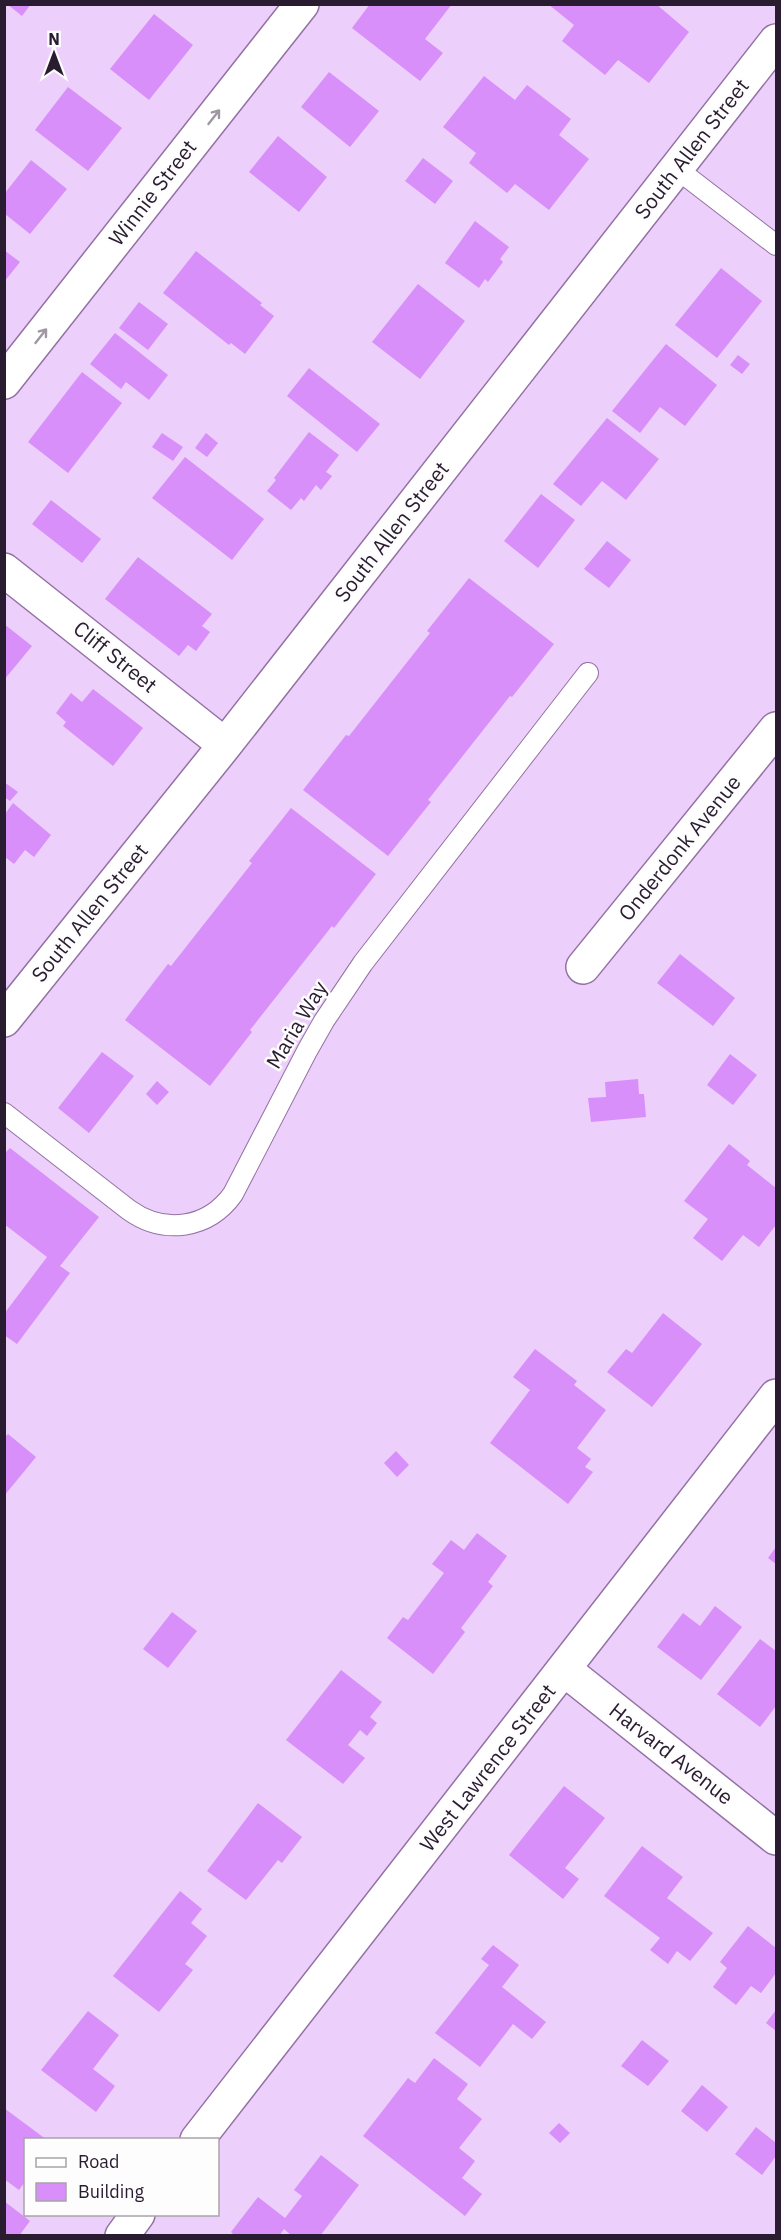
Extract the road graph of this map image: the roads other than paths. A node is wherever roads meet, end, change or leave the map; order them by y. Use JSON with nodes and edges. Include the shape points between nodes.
{"nodes":[{"id":1,"x":302,"y":4,"type":"edge"},
{"id":2,"x":777,"y":41,"type":"edge"},
{"id":3,"x":677,"y":169,"type":"junction"},
{"id":4,"x":777,"y":245,"type":"edge"},
{"id":5,"x":4,"y":382,"type":"edge"},
{"id":6,"x":4,"y":570,"type":"edge"},
{"id":7,"x":588,"y":673,"type":"dead end"},
{"id":8,"x":777,"y":729,"type":"edge"},
{"id":9,"x":225,"y":745,"type":"junction"},
{"id":10,"x":583,"y":967,"type":"dead end"},
{"id":11,"x":4,"y":1020,"type":"edge"},
{"id":12,"x":4,"y":1113,"type":"edge"},
{"id":13,"x":777,"y":1396,"type":"edge"},
{"id":14,"x":565,"y":1670,"type":"junction"},
{"id":15,"x":777,"y":1838,"type":"edge"},
{"id":16,"x":198,"y":2138,"type":"edge"},
{"id":17,"x":136,"y":2216,"type":"edge"},
{"id":18,"x":122,"y":2235,"type":"edge"}],
"edges":[{"from":5,"to":1,"type":"street","name":"Winnie Street","one_way":true},
{"from":2,"to":3,"type":"street","name":"South Allen Street"},
{"from":3,"to":4,"type":"lane"},
{"from":3,"to":9,"type":"street","name":"South Allen Street"},
{"from":6,"to":9,"type":"street","name":"Cliff Street"},
{"from":7,"to":12,"type":"lane","name":"Maria Way","via":[[363,963],[324,1021],[233,1194],[219,1210],[190,1224],[169,1226],[148,1221]]},
{"from":8,"to":10,"type":"street","name":"Onderdonk Avenue"},
{"from":9,"to":11,"type":"street","name":"South Allen Street"},
{"from":13,"to":14,"type":"street","name":"West Lawrence Street"},
{"from":14,"to":15,"type":"street","name":"Harvard Avenue"},
{"from":14,"to":16,"type":"street","name":"West Lawrence Street"},
{"from":17,"to":18,"type":"street"}]}
